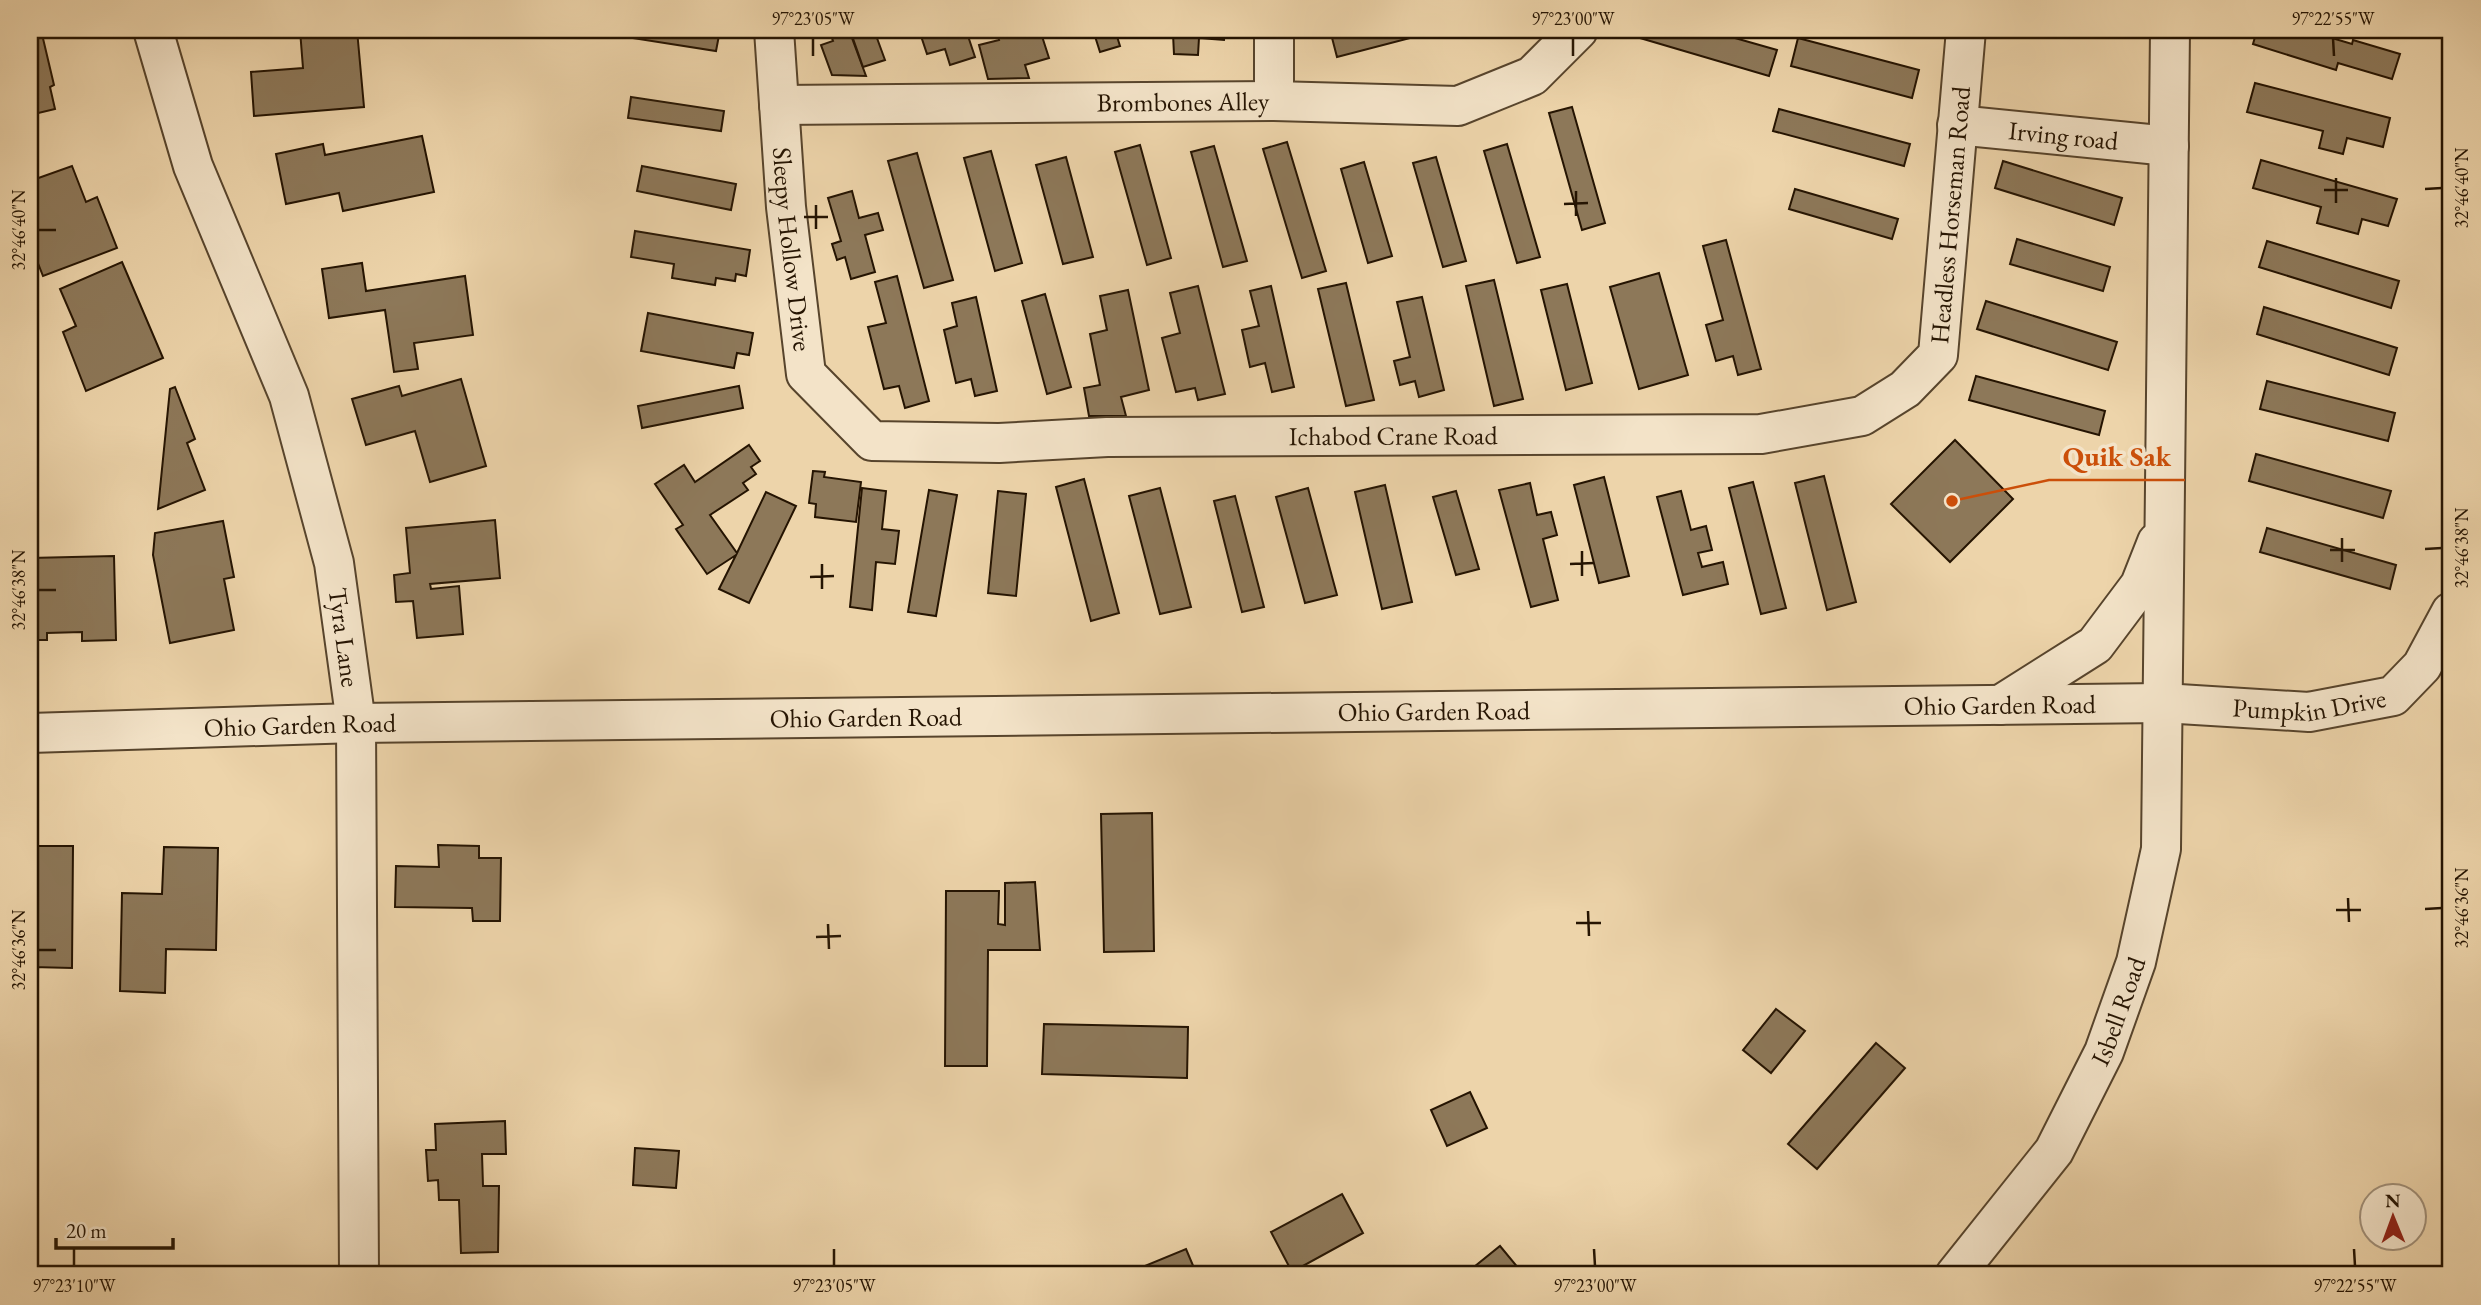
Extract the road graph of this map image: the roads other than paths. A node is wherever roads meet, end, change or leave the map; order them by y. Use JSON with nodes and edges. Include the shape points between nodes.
{"nodes":[{"id":1,"x":153,"y":30,"type":"edge"},
{"id":2,"x":774,"y":30,"type":"edge"},
{"id":3,"x":1275,"y":30,"type":"edge"},
{"id":4,"x":1966,"y":30,"type":"edge"},
{"id":5,"x":2170,"y":30,"type":"edge"},
{"id":6,"x":1574,"y":36,"type":"edge"},
{"id":7,"x":1274,"y":101,"type":"junction"},
{"id":8,"x":779,"y":105,"type":"junction"},
{"id":9,"x":1957,"y":125,"type":"junction"},
{"id":10,"x":2169,"y":146,"type":"junction"},
{"id":11,"x":1905,"y":389,"type":"joint"},
{"id":12,"x":872,"y":441,"type":"joint"},
{"id":13,"x":2165,"y":524,"type":"junction"},
{"id":14,"x":2451,"y":612,"type":"edge"},
{"id":15,"x":2163,"y":703,"type":"junction"},
{"id":16,"x":2000,"y":705,"type":"junction"},
{"id":17,"x":356,"y":723,"type":"junction"},
{"id":18,"x":30,"y":733,"type":"edge"},
{"id":19,"x":359,"y":1275,"type":"edge"},
{"id":20,"x":1955,"y":1275,"type":"edge"}],
"edges":[{"from":1,"to":17,"type":"street","name":"Tyra Lane","via":[[193,166],[289,396],[334,563]]},
{"from":2,"to":8,"type":"street","name":"Sleepy Hollow Drive"},
{"from":3,"to":7,"type":"street"},
{"from":4,"to":9,"type":"street","name":"Headless Horseman Road"},
{"from":5,"to":10,"type":"street"},
{"from":6,"to":7,"type":"street","name":"Brombones Alley","via":[[1532,76],[1458,106]]},
{"from":7,"to":8,"type":"street","name":"Brombones Alley"},
{"from":8,"to":12,"type":"street","name":"Sleepy Hollow Drive","via":[[806,374]]},
{"from":9,"to":10,"type":"street","name":"Irving road"},
{"from":9,"to":11,"type":"street","name":"Headless Horseman Road","via":[[1938,355]]},
{"from":10,"to":13,"type":"street"},
{"from":11,"to":12,"type":"street","name":"Ichabod Crane Road","via":[[1862,416],[1761,434]]},
{"from":13,"to":15,"type":"street"},
{"from":13,"to":16,"type":"street","via":[[2140,585],[2095,645]]},
{"from":14,"to":15,"type":"street","name":"Pumpkin Drive","via":[[2422,666],[2393,696],[2309,712]]},
{"from":15,"to":16,"type":"street","name":"Ohio Garden Road"},
{"from":15,"to":20,"type":"street","name":"Isbell Road","via":[[2161,849],[2136,962],[2104,1052],[2054,1151]]},
{"from":16,"to":17,"type":"street","name":"Ohio Garden Road"},
{"from":17,"to":18,"type":"street","name":"Ohio Garden Road"},
{"from":17,"to":19,"type":"street","name":"Tyra Lane"}]}
